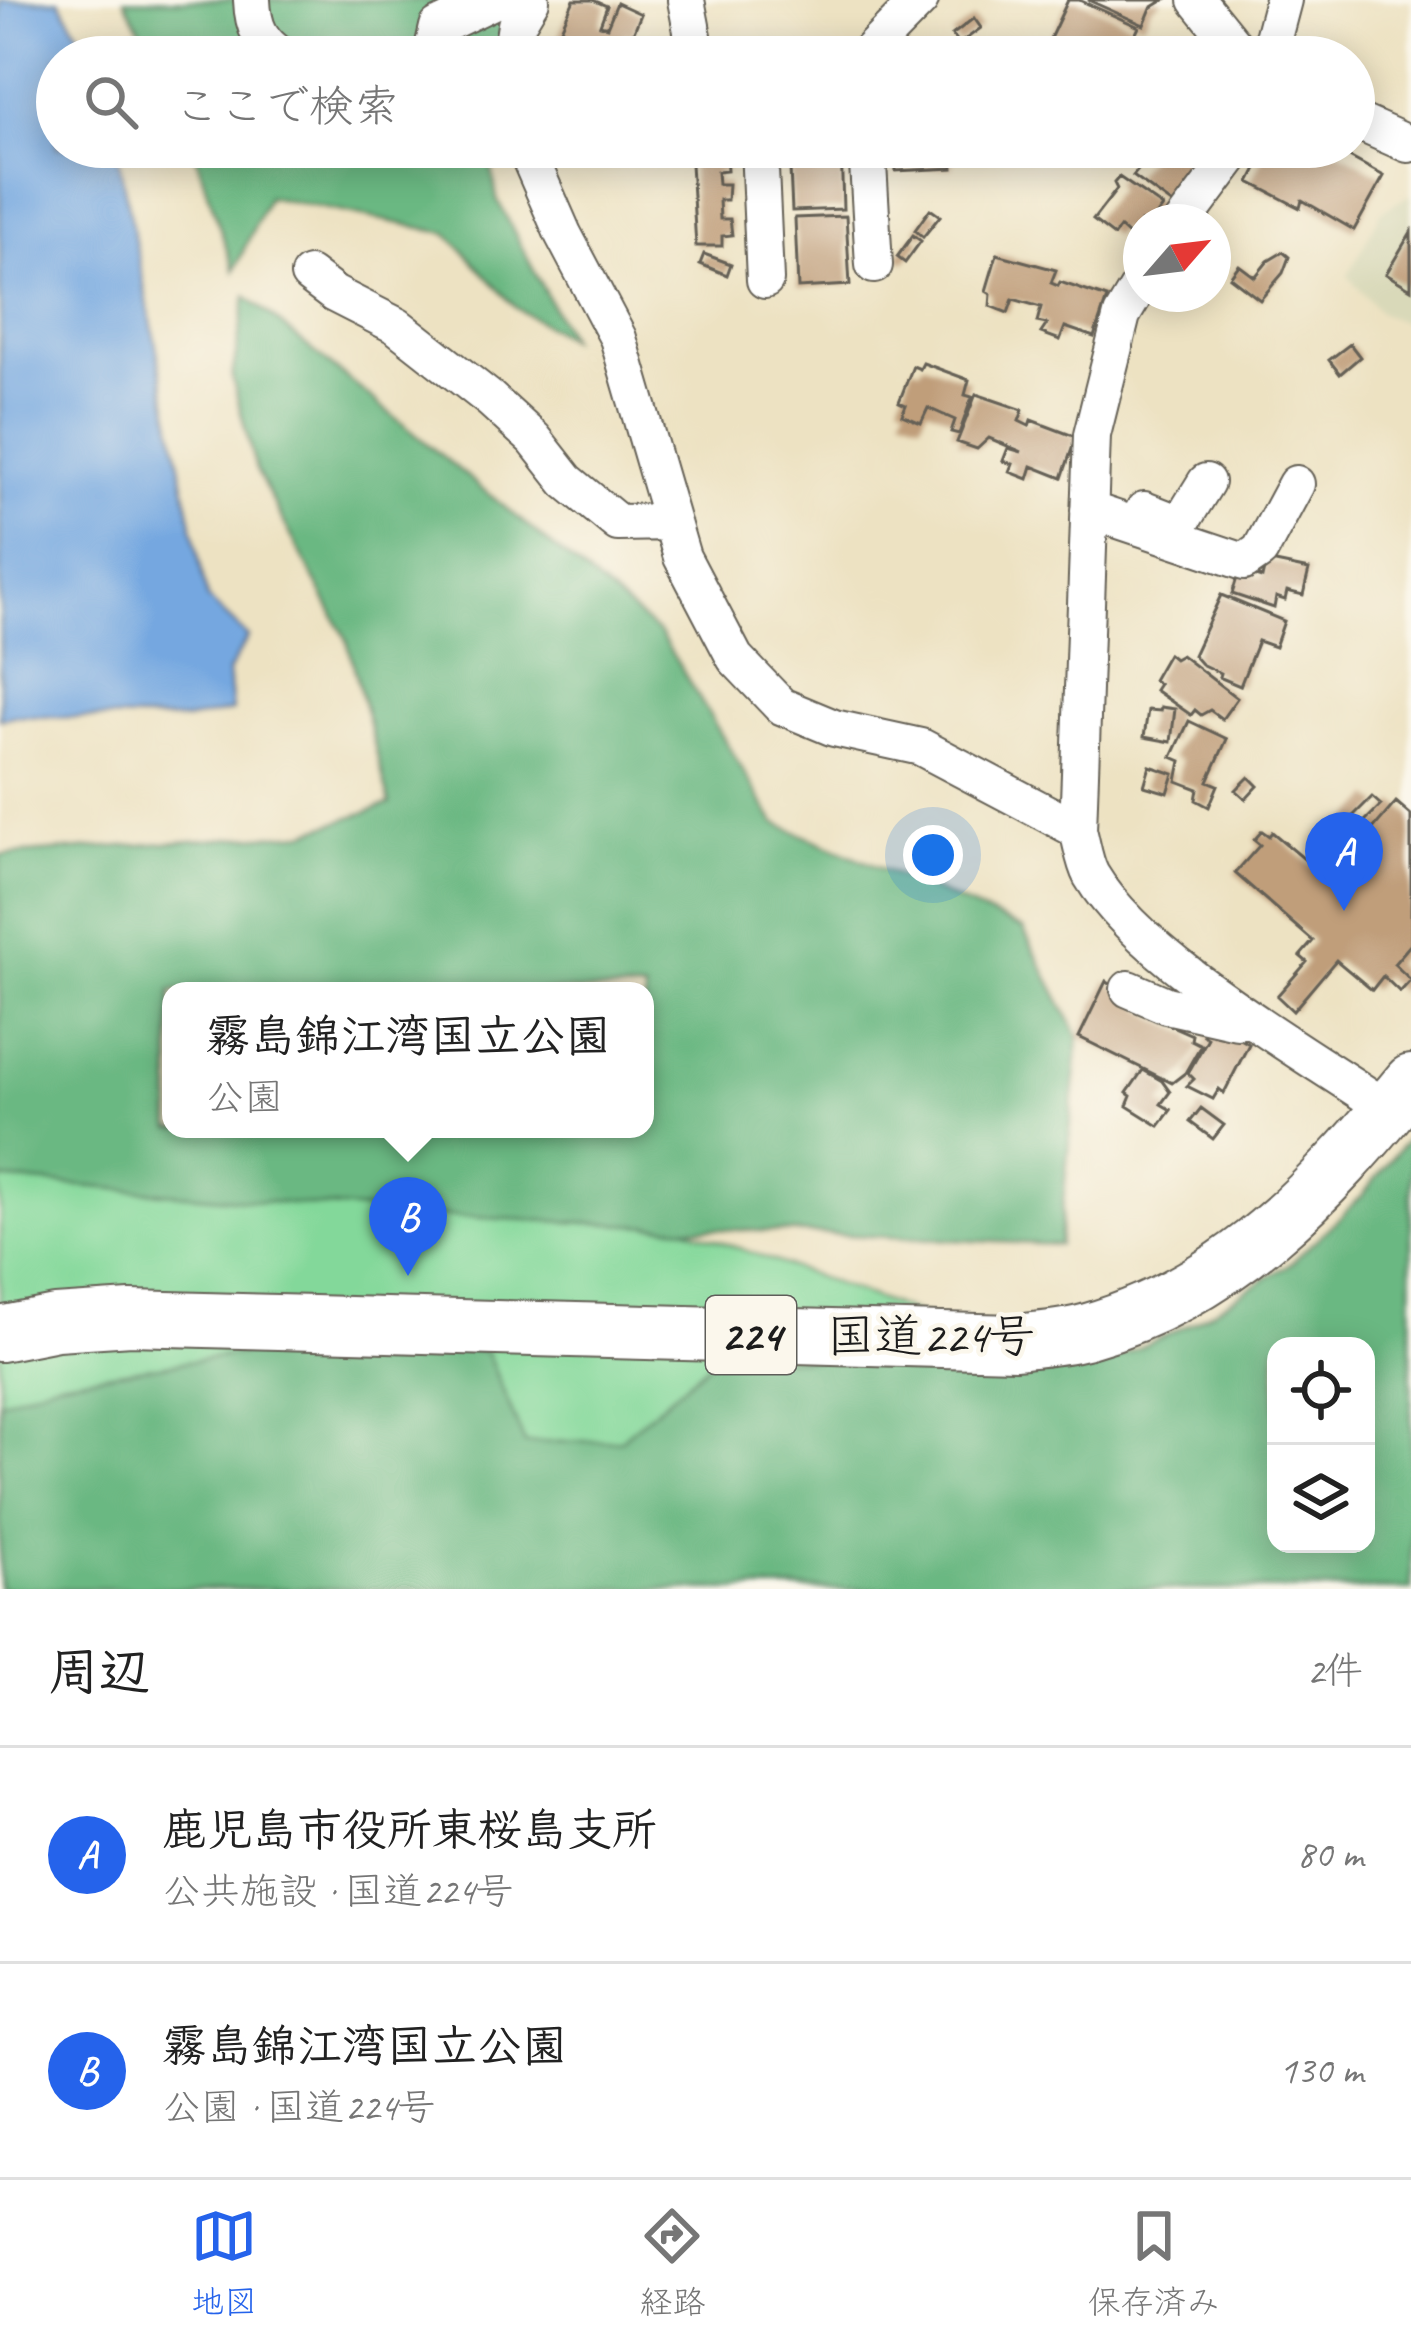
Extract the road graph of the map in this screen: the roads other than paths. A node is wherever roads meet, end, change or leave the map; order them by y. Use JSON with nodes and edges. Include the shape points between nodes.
{"nodes":[{"id":1,"x":252,"y":0,"type":"edge"},
{"id":2,"x":686,"y":0,"type":"edge"},
{"id":3,"x":920,"y":0,"type":"edge"},
{"id":4,"x":1197,"y":0,"type":"edge"},
{"id":5,"x":1283,"y":0,"type":"edge"},
{"id":6,"x":515,"y":1,"type":"edge"},
{"id":7,"x":260,"y":36,"type":"edge"},
{"id":8,"x":436,"y":36,"type":"edge"},
{"id":9,"x":514,"y":36,"type":"edge"},
{"id":10,"x":693,"y":36,"type":"edge"},
{"id":11,"x":885,"y":36,"type":"edge"},
{"id":12,"x":1226,"y":36,"type":"edge"},
{"id":13,"x":1274,"y":36,"type":"edge"},
{"id":14,"x":1375,"y":129,"type":"edge"},
{"id":15,"x":1408,"y":144,"type":"edge"},
{"id":16,"x":534,"y":168,"type":"edge"},
{"id":17,"x":760,"y":168,"type":"edge"},
{"id":18,"x":868,"y":168,"type":"edge"},
{"id":19,"x":1223,"y":168,"type":"edge"},
{"id":20,"x":1196,"y":204,"type":"edge"},
{"id":21,"x":874,"y":265,"type":"dead end"},
{"id":22,"x":309,"y":274,"type":"dead end"},
{"id":23,"x":765,"y":280,"type":"dead end"},
{"id":24,"x":1124,"y":312,"type":"edge"},
{"id":25,"x":1206,"y":482,"type":"dead end"},
{"id":26,"x":1296,"y":484,"type":"dead end"},
{"id":27,"x":1089,"y":500,"type":"junction"},
{"id":28,"x":671,"y":523,"type":"junction"},
{"id":29,"x":1078,"y":830,"type":"junction"},
{"id":30,"x":1129,"y":989,"type":"dead end"},
{"id":31,"x":1252,"y":1017,"type":"junction"},
{"id":32,"x":1400,"y":1096,"type":"edge"},
{"id":33,"x":0,"y":1334,"type":"edge"}],
"edges":[{"from":1,"to":7,"type":"street"},
{"from":2,"to":10,"type":"street"},
{"from":3,"to":11,"type":"street"},
{"from":4,"to":12,"type":"street"},
{"from":5,"to":13,"type":"street"},
{"from":6,"to":8,"type":"street","via":[[438,27]]},
{"from":6,"to":9,"type":"street"},
{"from":14,"to":15,"type":"street"},
{"from":16,"to":28,"type":"street","via":[[618,338]]},
{"from":17,"to":23,"type":"street"},
{"from":18,"to":21,"type":"street"},
{"from":19,"to":20,"type":"street"},
{"from":22,"to":28,"type":"street","via":[[397,326],[490,399],[619,523]]},
{"from":24,"to":27,"type":"street","via":[[1092,435]]},
{"from":25,"to":27,"type":"street","via":[[1180,524]]},
{"from":26,"to":27,"type":"street","via":[[1260,551],[1244,562]]},
{"from":27,"to":29,"type":"street"},
{"from":28,"to":29,"type":"street","via":[[735,658],[781,706],[834,728],[921,747]]},
{"from":29,"to":31,"type":"street","via":[[1090,872],[1128,921]]},
{"from":30,"to":31,"type":"street","via":[[1166,1005],[1237,1021]]},
{"from":31,"to":32,"type":"street"},
{"from":32,"to":33,"type":"highway","name":"国道224号","number":"224","via":[[1307,1202],[1217,1272],[1164,1304],[1084,1332],[1015,1342],[131,1318]]}]}
